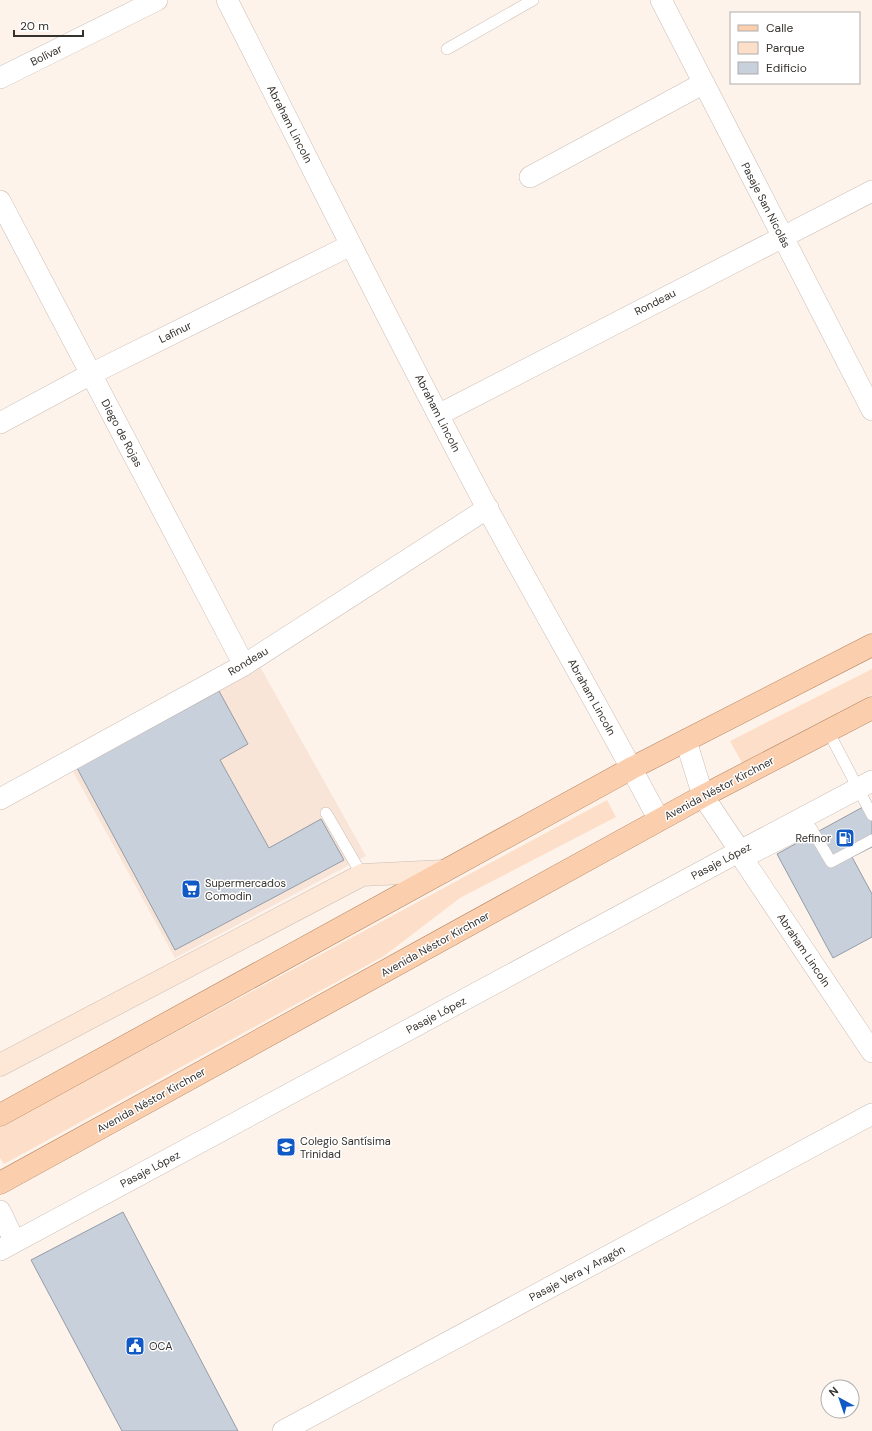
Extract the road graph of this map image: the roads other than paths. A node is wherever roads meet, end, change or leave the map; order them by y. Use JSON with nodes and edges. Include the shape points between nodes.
{"nodes":[{"id":1,"x":157,"y":0,"type":"edge"},
{"id":2,"x":227,"y":0,"type":"edge"},
{"id":3,"x":533,"y":0,"type":"edge"},
{"id":4,"x":661,"y":0,"type":"edge"},
{"id":5,"x":447,"y":49,"type":"dead end"},
{"id":6,"x":0,"y":78,"type":"edge"},
{"id":7,"x":704,"y":83,"type":"junction"},
{"id":8,"x":530,"y":177,"type":"dead end"},
{"id":9,"x":872,"y":191,"type":"edge"},
{"id":10,"x":0,"y":201,"type":"edge"},
{"id":11,"x":782,"y":236,"type":"junction"},
{"id":12,"x":352,"y":245,"type":"junction"},
{"id":13,"x":91,"y":374,"type":"junction"},
{"id":14,"x":872,"y":410,"type":"edge"},
{"id":15,"x":438,"y":415,"type":"junction"},
{"id":16,"x":0,"y":423,"type":"edge"},
{"id":17,"x":488,"y":508,"type":"junction"},
{"id":18,"x":872,"y":645,"type":"edge"},
{"id":19,"x":244,"y":666,"type":"junction"},
{"id":20,"x":872,"y":708,"type":"edge"},
{"id":21,"x":828,"y":731,"type":"junction"},
{"id":22,"x":686,"y":740,"type":"junction"},
{"id":23,"x":632,"y":768,"type":"junction"},
{"id":24,"x":865,"y":785,"type":"edge"},
{"id":25,"x":703,"y":796,"type":"junction"},
{"id":26,"x":0,"y":799,"type":"edge"},
{"id":27,"x":326,"y":813,"type":"dead end"},
{"id":28,"x":872,"y":815,"type":"edge"},
{"id":29,"x":659,"y":820,"type":"junction"},
{"id":30,"x":872,"y":840,"type":"edge"},
{"id":31,"x":742,"y":857,"type":"junction"},
{"id":32,"x":444,"y":871,"type":"junction"},
{"id":33,"x":362,"y":875,"type":"junction"},
{"id":34,"x":872,"y":1052,"type":"edge"},
{"id":35,"x":0,"y":1065,"type":"edge"},
{"id":36,"x":872,"y":1114,"type":"edge"},
{"id":37,"x":0,"y":1115,"type":"edge"},
{"id":38,"x":0,"y":1183,"type":"edge"},
{"id":39,"x":0,"y":1211,"type":"edge"},
{"id":40,"x":7,"y":1246,"type":"edge"},
{"id":41,"x":283,"y":1431,"type":"edge"}],
"edges":[{"from":1,"to":6,"type":"street","name":"Bolívar"},
{"from":2,"to":12,"type":"street","name":"Abraham Lincoln"},
{"from":3,"to":5,"type":"lane"},
{"from":4,"to":7,"type":"street","name":"Pasaje San Nicolás"},
{"from":7,"to":8,"type":"street"},
{"from":7,"to":11,"type":"street","name":"Pasaje San Nicolás"},
{"from":9,"to":11,"type":"street","name":"Rondeau"},
{"from":10,"to":13,"type":"street","name":"Diego de Rojas"},
{"from":11,"to":14,"type":"street","name":"Pasaje San Nicolás"},
{"from":11,"to":15,"type":"street","name":"Rondeau"},
{"from":12,"to":13,"type":"street","name":"Lafinur"},
{"from":12,"to":15,"type":"street","name":"Abraham Lincoln"},
{"from":13,"to":16,"type":"street","name":"Lafinur"},
{"from":13,"to":19,"type":"street","name":"Diego de Rojas"},
{"from":15,"to":17,"type":"street","name":"Abraham Lincoln"},
{"from":17,"to":19,"type":"street","name":"Rondeau"},
{"from":17,"to":23,"type":"street","name":"Abraham Lincoln"},
{"from":18,"to":22,"type":"main road"},
{"from":19,"to":26,"type":"street","name":"Rondeau"},
{"from":20,"to":21,"type":"main road","name":"Avenida Néstor Kirchner"},
{"from":21,"to":24,"type":"lane"},
{"from":21,"to":25,"type":"main road","name":"Avenida Néstor Kirchner"},
{"from":22,"to":23,"type":"main road"},
{"from":22,"to":25,"type":"street","name":"Abraham Lincoln"},
{"from":23,"to":29,"type":"street","name":"Abraham Lincoln"},
{"from":23,"to":32,"type":"main road"},
{"from":24,"to":28,"type":"lane"},
{"from":24,"to":31,"type":"street","name":"Pasaje López"},
{"from":25,"to":29,"type":"main road","name":"Avenida Néstor Kirchner"},
{"from":25,"to":31,"type":"street","name":"Abraham Lincoln"},
{"from":27,"to":33,"type":"lane"},
{"from":29,"to":38,"type":"main road","name":"Avenida Néstor Kirchner"},
{"from":30,"to":31,"type":"lane","via":[[831,862],[811,828]]},
{"from":31,"to":34,"type":"street","name":"Abraham Lincoln"},
{"from":31,"to":40,"type":"street","name":"Pasaje López"},
{"from":32,"to":33,"type":"main road"},
{"from":32,"to":37,"type":"main road"},
{"from":33,"to":35,"type":"main road"},
{"from":36,"to":41,"type":"street","name":"Pasaje Vera y Aragón"},
{"from":39,"to":40,"type":"street"}]}
